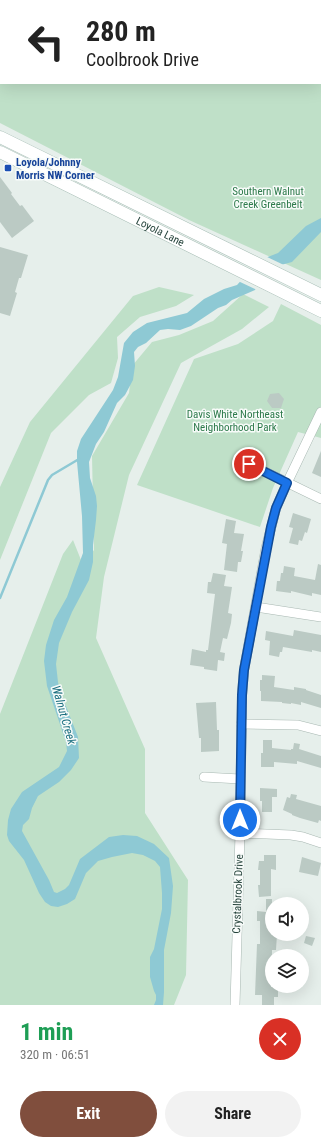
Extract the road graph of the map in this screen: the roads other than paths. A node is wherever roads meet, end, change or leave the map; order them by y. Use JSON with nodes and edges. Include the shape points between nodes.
{"nodes":[{"id":1,"x":0,"y":137,"type":"edge"},
{"id":2,"x":0,"y":152,"type":"edge"},
{"id":3,"x":194,"y":233,"type":"junction"},
{"id":4,"x":187,"y":244,"type":"junction"},
{"id":5,"x":321,"y":296,"type":"edge"},
{"id":6,"x":321,"y":311,"type":"edge"},
{"id":7,"x":321,"y":412,"type":"edge"},
{"id":8,"x":249,"y":464,"type":"dead end"},
{"id":9,"x":287,"y":483,"type":"junction"},
{"id":10,"x":321,"y":499,"type":"edge"},
{"id":11,"x":256,"y":607,"type":"junction"},
{"id":12,"x":321,"y":617,"type":"edge"},
{"id":13,"x":241,"y":724,"type":"junction"},
{"id":14,"x":321,"y":731,"type":"edge"},
{"id":15,"x":204,"y":777,"type":"dead end"},
{"id":16,"x":240,"y":779,"type":"junction"},
{"id":17,"x":240,"y":833,"type":"junction"},
{"id":18,"x":321,"y":843,"type":"edge"},
{"id":19,"x":235,"y":1005,"type":"edge"}],
"edges":[{"from":1,"to":3,"type":"main road","name":"Loyola Lane"},
{"from":2,"to":4,"type":"main road","name":"Loyola Lane"},
{"from":3,"to":4,"type":"main road"},
{"from":3,"to":5,"type":"main road","name":"Loyola Lane"},
{"from":4,"to":6,"type":"main road","name":"Loyola Lane"},
{"from":7,"to":9,"type":"street","name":"Crystalbrook Drive"},
{"from":8,"to":9,"type":"street"},
{"from":9,"to":10,"type":"street"},
{"from":9,"to":11,"type":"street","name":"Crystalbrook Drive","via":[[271,527]]},
{"from":11,"to":12,"type":"street"},
{"from":11,"to":13,"type":"street","name":"Crystalbrook Drive","via":[[244,670]]},
{"from":13,"to":14,"type":"street","via":[[298,725]]},
{"from":13,"to":16,"type":"street","name":"Crystalbrook Drive"},
{"from":15,"to":16,"type":"street"},
{"from":16,"to":17,"type":"street","name":"Crystalbrook Drive"},
{"from":17,"to":18,"type":"street","via":[[291,836]]},
{"from":17,"to":19,"type":"street","name":"Crystalbrook Drive"}]}
